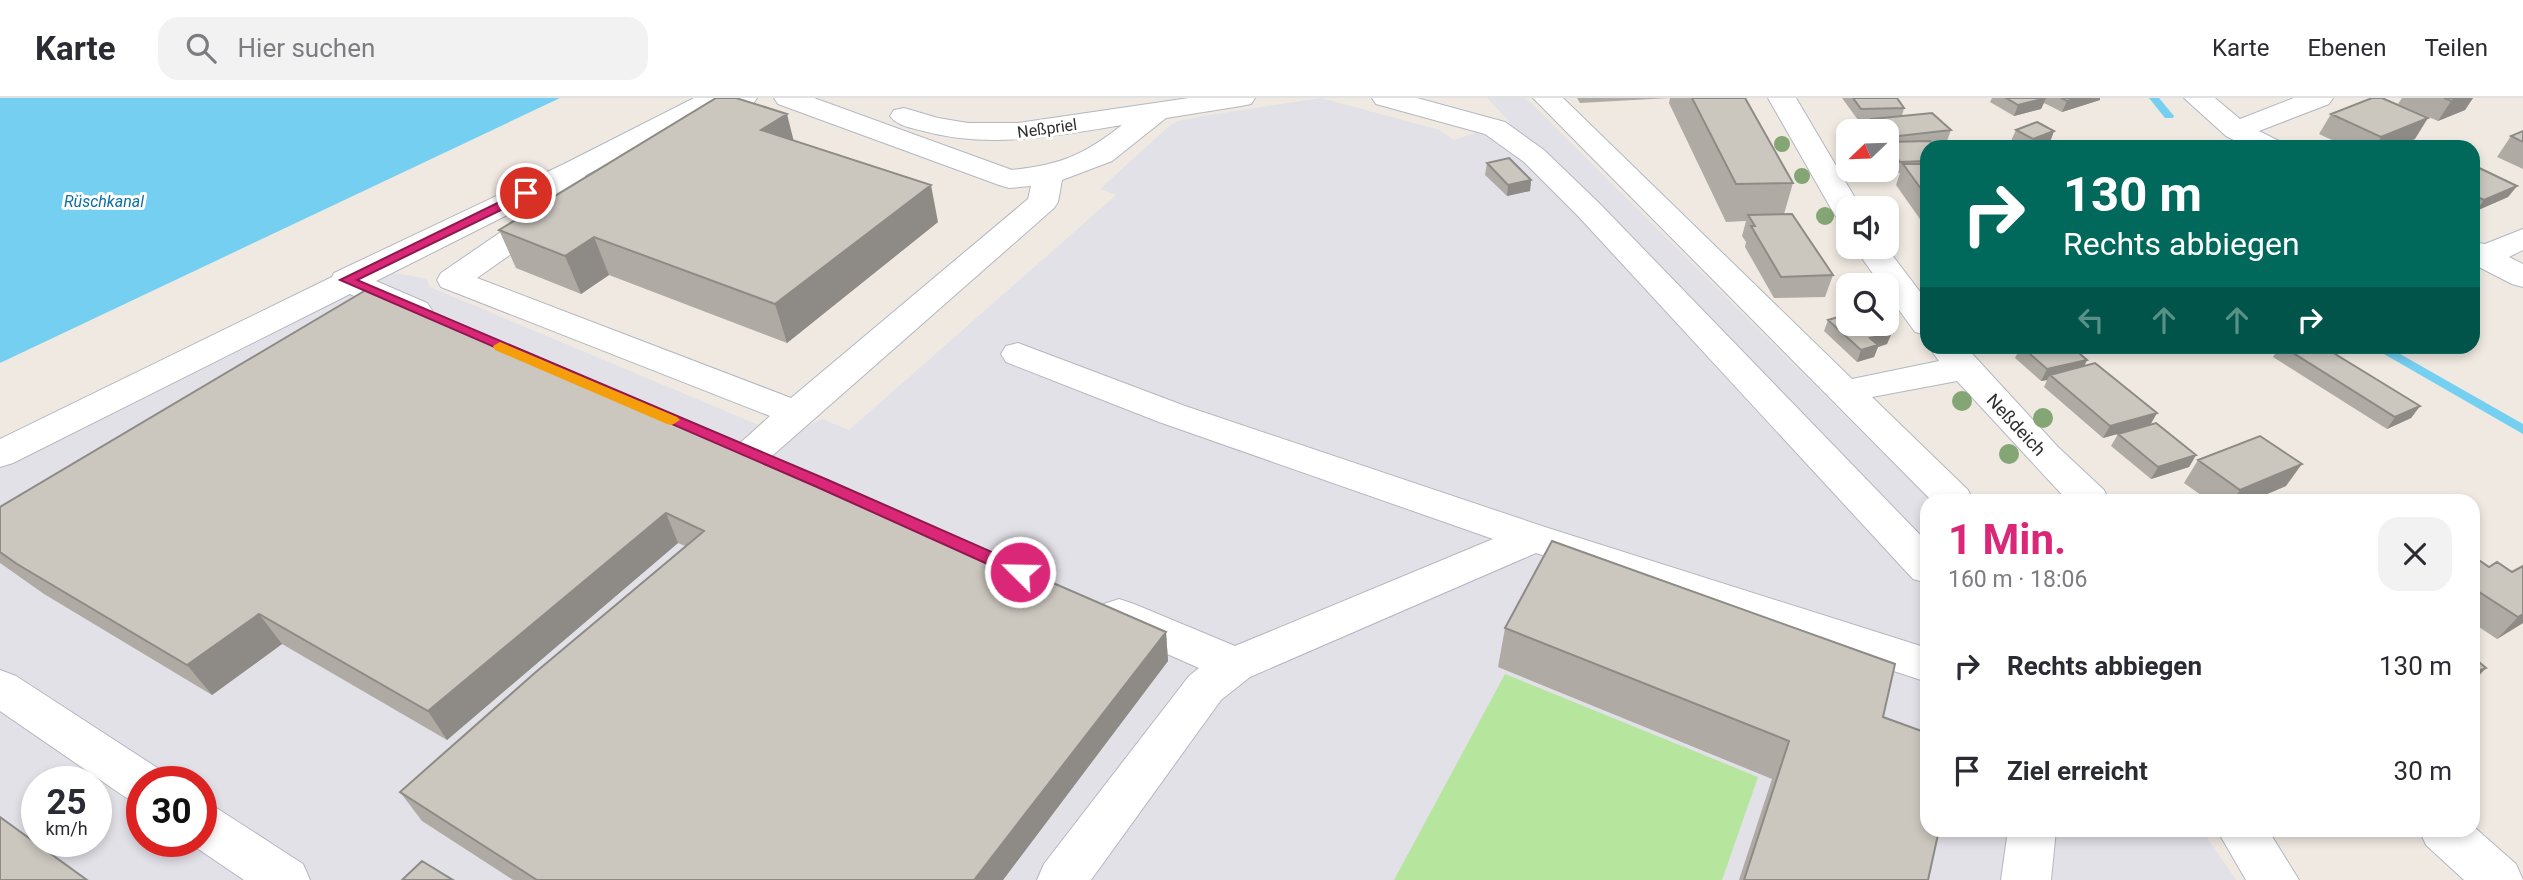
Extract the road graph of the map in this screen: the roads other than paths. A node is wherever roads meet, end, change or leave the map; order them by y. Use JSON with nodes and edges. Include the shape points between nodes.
{"nodes":[{"id":1,"x":743,"y":98,"type":"edge"},
{"id":2,"x":788,"y":98,"type":"edge"},
{"id":3,"x":856,"y":98,"type":"edge"},
{"id":4,"x":1241,"y":98,"type":"edge"},
{"id":5,"x":1386,"y":98,"type":"edge"},
{"id":6,"x":1547,"y":98,"type":"edge"},
{"id":7,"x":1782,"y":98,"type":"edge"},
{"id":8,"x":2198,"y":98,"type":"edge"},
{"id":9,"x":2319,"y":98,"type":"edge"},
{"id":10,"x":1053,"y":103,"type":"dead end"},
{"id":11,"x":1159,"y":110,"type":"junction"},
{"id":12,"x":2236,"y":130,"type":"junction"},
{"id":13,"x":1035,"y":131,"type":"junction"},
{"id":14,"x":2255,"y":140,"type":"edge"},
{"id":15,"x":575,"y":169,"type":"junction"},
{"id":16,"x":1048,"y":175,"type":"junction"},
{"id":17,"x":1839,"y":196,"type":"edge"},
{"id":18,"x":2523,"y":239,"type":"edge"},
{"id":19,"x":2480,"y":253,"type":"edge"},
{"id":20,"x":2480,"y":255,"type":"edge"},
{"id":21,"x":1879,"y":259,"type":"edge"},
{"id":22,"x":2523,"y":277,"type":"edge"},
{"id":23,"x":346,"y":280,"type":"junction"},
{"id":24,"x":1920,"y":315,"type":"edge"},
{"id":25,"x":447,"y":324,"type":"edge"},
{"id":26,"x":1018,"y":354,"type":"dead end"},
{"id":27,"x":1954,"y":358,"type":"edge"},
{"id":28,"x":1844,"y":392,"type":"junction"},
{"id":29,"x":796,"y":413,"type":"junction"},
{"id":30,"x":713,"y":438,"type":"edge"},
{"id":31,"x":0,"y":454,"type":"edge"},
{"id":32,"x":751,"y":454,"type":"junction"},
{"id":33,"x":791,"y":471,"type":"edge"},
{"id":34,"x":1948,"y":494,"type":"edge"},
{"id":35,"x":2084,"y":494,"type":"edge"},
{"id":36,"x":1534,"y":538,"type":"junction"},
{"id":37,"x":1920,"y":561,"type":"edge"},
{"id":38,"x":1086,"y":601,"type":"edge"},
{"id":39,"x":1920,"y":663,"type":"edge"},
{"id":40,"x":1235,"y":665,"type":"junction"},
{"id":41,"x":0,"y":688,"type":"edge"},
{"id":42,"x":126,"y":772,"type":"edge"},
{"id":43,"x":217,"y":835,"type":"edge"},
{"id":44,"x":2031,"y":837,"type":"edge"},
{"id":45,"x":2246,"y":837,"type":"edge"},
{"id":46,"x":2450,"y":837,"type":"edge"},
{"id":47,"x":285,"y":880,"type":"edge"},
{"id":48,"x":1062,"y":880,"type":"edge"},
{"id":49,"x":2026,"y":880,"type":"edge"},
{"id":50,"x":2274,"y":880,"type":"edge"},
{"id":51,"x":2498,"y":880,"type":"edge"}],
"edges":[{"from":1,"to":15,"type":"street","via":[[705,103]]},
{"from":2,"to":16,"type":"street","via":[[1009,180]]},
{"from":3,"to":13,"type":"street","name":"Neßpriel","via":[[948,130]]},
{"from":4,"to":11,"type":"street","name":"Neßpriel"},
{"from":5,"to":37,"type":"street","via":[[1495,128],[1534,156]]},
{"from":6,"to":28,"type":"street"},
{"from":7,"to":17,"type":"street"},
{"from":8,"to":12,"type":"street"},
{"from":9,"to":12,"type":"street"},
{"from":10,"to":13,"type":"street","via":[[1036,113]]},
{"from":11,"to":13,"type":"street","name":"Neßpriel"},
{"from":11,"to":16,"type":"street","via":[[1102,155]]},
{"from":12,"to":14,"type":"street"},
{"from":15,"to":23,"type":"street"},
{"from":15,"to":29,"type":"street","via":[[544,216],[453,280]]},
{"from":16,"to":29,"type":"street","via":[[1042,202]]},
{"from":18,"to":19,"type":"street"},
{"from":20,"to":22,"type":"street"},
{"from":21,"to":24,"type":"street"},
{"from":23,"to":25,"type":"street"},
{"from":23,"to":31,"type":"street"},
{"from":26,"to":36,"type":"street","via":[[1172,414]]},
{"from":27,"to":28,"type":"street","via":[[1925,374]]},
{"from":27,"to":35,"type":"street","name":"Neßdeich"},
{"from":28,"to":34,"type":"street"},
{"from":29,"to":32,"type":"street"},
{"from":30,"to":32,"type":"street"},
{"from":32,"to":33,"type":"street"},
{"from":36,"to":39,"type":"street"},
{"from":36,"to":40,"type":"street"},
{"from":38,"to":40,"type":"street"},
{"from":40,"to":48,"type":"street","via":[[1205,688]]},
{"from":41,"to":42,"type":"street"},
{"from":43,"to":47,"type":"street"},
{"from":44,"to":49,"type":"street"},
{"from":45,"to":50,"type":"street"},
{"from":46,"to":51,"type":"street"}]}
